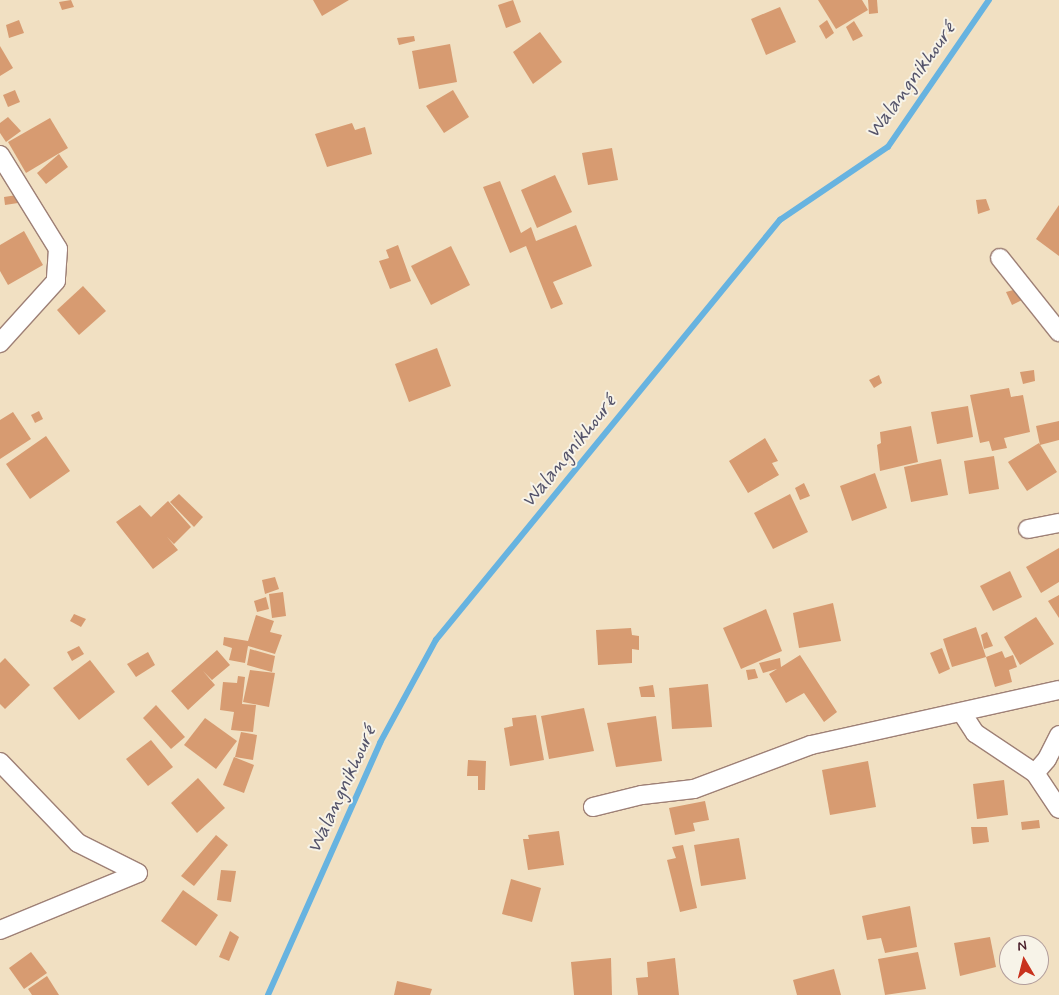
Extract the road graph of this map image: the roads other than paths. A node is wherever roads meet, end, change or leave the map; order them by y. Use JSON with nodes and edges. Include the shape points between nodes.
{"nodes":[{"id":1,"x":0,"y":155,"type":"edge"},
{"id":2,"x":1000,"y":258,"type":"dead end"},
{"id":3,"x":1059,"y":332,"type":"edge"},
{"id":4,"x":0,"y":343,"type":"edge"},
{"id":5,"x":1059,"y":523,"type":"edge"},
{"id":6,"x":1028,"y":529,"type":"dead end"},
{"id":7,"x":1059,"y":690,"type":"edge"},
{"id":8,"x":962,"y":713,"type":"junction"},
{"id":9,"x":1059,"y":735,"type":"edge"},
{"id":10,"x":0,"y":762,"type":"edge"},
{"id":11,"x":1035,"y":773,"type":"junction"},
{"id":12,"x":593,"y":807,"type":"dead end"},
{"id":13,"x":1059,"y":809,"type":"edge"},
{"id":14,"x":0,"y":930,"type":"edge"}],
"edges":[{"from":1,"to":4,"type":"street","via":[[58,249],[56,281]]},
{"from":2,"to":3,"type":"street"},
{"from":5,"to":6,"type":"street"},
{"from":7,"to":8,"type":"street"},
{"from":8,"to":11,"type":"street","via":[[975,733]]},
{"from":8,"to":12,"type":"street","via":[[811,745],[694,790],[642,795]]},
{"from":9,"to":11,"type":"street","via":[[1048,759]]},
{"from":10,"to":14,"type":"street","via":[[78,843],[138,873]]},
{"from":11,"to":13,"type":"street"}]}
